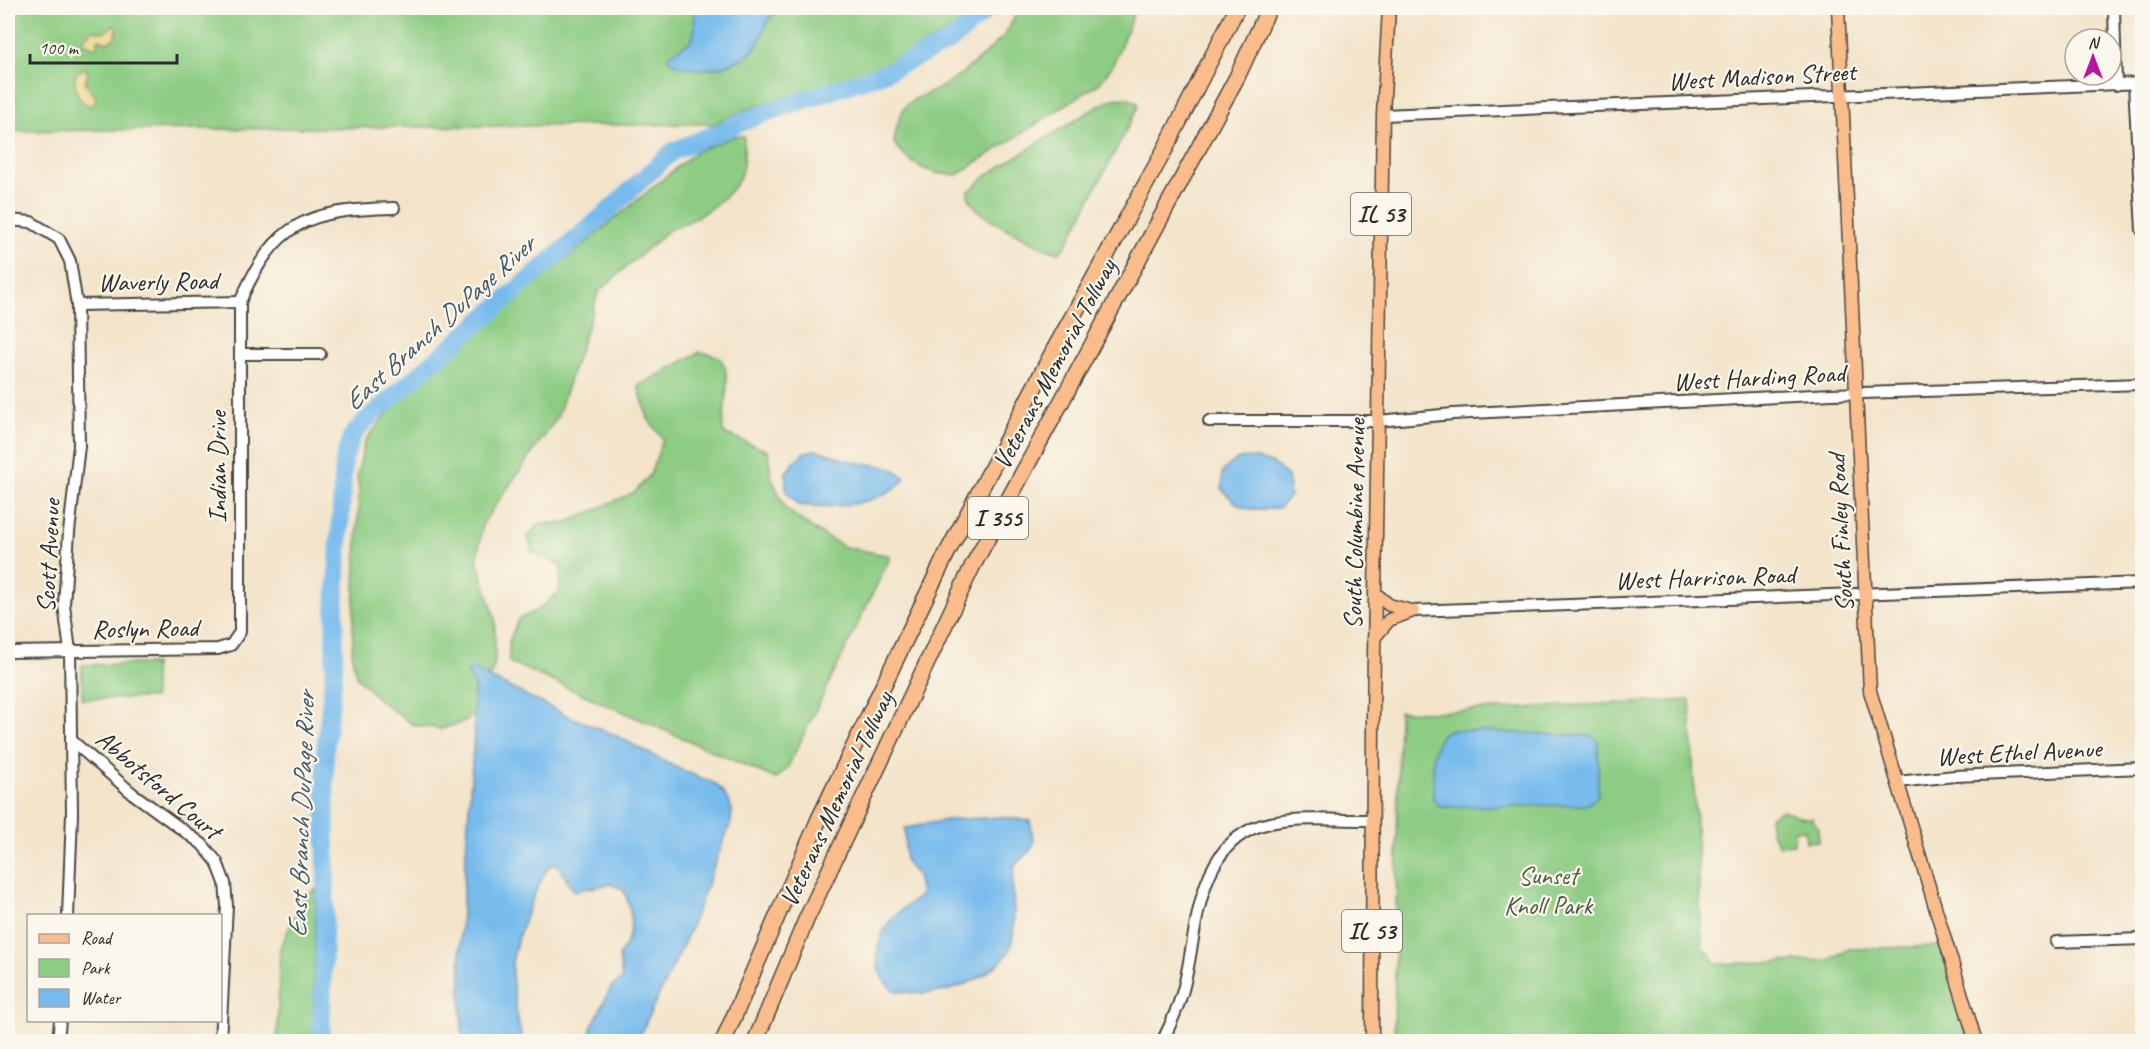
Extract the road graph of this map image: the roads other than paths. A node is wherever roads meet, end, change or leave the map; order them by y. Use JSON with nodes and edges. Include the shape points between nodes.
{"nodes":[{"id":1,"x":1237,"y":8,"type":"edge"},
{"id":2,"x":1269,"y":8,"type":"edge"},
{"id":3,"x":1389,"y":8,"type":"edge"},
{"id":4,"x":1838,"y":8,"type":"edge"},
{"id":5,"x":2114,"y":8,"type":"edge"},
{"id":6,"x":2114,"y":27,"type":"edge"},
{"id":7,"x":2138,"y":83,"type":"edge"},
{"id":8,"x":2123,"y":84,"type":"edge"},
{"id":9,"x":2063,"y":87,"type":"edge"},
{"id":10,"x":1842,"y":95,"type":"junction"},
{"id":11,"x":1383,"y":115,"type":"junction"},
{"id":12,"x":394,"y":208,"type":"dead end"},
{"id":13,"x":8,"y":220,"type":"edge"},
{"id":14,"x":2142,"y":230,"type":"edge"},
{"id":15,"x":240,"y":302,"type":"junction"},
{"id":16,"x":77,"y":305,"type":"junction"},
{"id":17,"x":240,"y":354,"type":"junction"},
{"id":18,"x":320,"y":354,"type":"dead end"},
{"id":19,"x":2142,"y":384,"type":"edge"},
{"id":20,"x":1856,"y":395,"type":"junction"},
{"id":21,"x":1209,"y":421,"type":"dead end"},
{"id":22,"x":1378,"y":421,"type":"junction"},
{"id":23,"x":2142,"y":583,"type":"edge"},
{"id":24,"x":1865,"y":593,"type":"junction"},
{"id":25,"x":1376,"y":594,"type":"junction"},
{"id":26,"x":1413,"y":611,"type":"junction"},
{"id":27,"x":240,"y":632,"type":"joint"},
{"id":28,"x":1374,"y":638,"type":"junction"},
{"id":29,"x":70,"y":651,"type":"junction"},
{"id":30,"x":8,"y":652,"type":"edge"},
{"id":31,"x":71,"y":740,"type":"junction"},
{"id":32,"x":2142,"y":768,"type":"edge"},
{"id":33,"x":1897,"y":782,"type":"junction"},
{"id":34,"x":1372,"y":820,"type":"junction"},
{"id":35,"x":68,"y":914,"type":"edge"},
{"id":36,"x":2142,"y":939,"type":"edge"},
{"id":37,"x":2056,"y":942,"type":"dead end"},
{"id":38,"x":222,"y":1002,"type":"edge"},
{"id":39,"x":60,"y":1022,"type":"edge"},
{"id":40,"x":221,"y":1022,"type":"edge"},
{"id":41,"x":58,"y":1041,"type":"edge"},
{"id":42,"x":220,"y":1041,"type":"edge"},
{"id":43,"x":723,"y":1041,"type":"edge"},
{"id":44,"x":755,"y":1041,"type":"edge"},
{"id":45,"x":1162,"y":1041,"type":"edge"},
{"id":46,"x":1372,"y":1041,"type":"edge"},
{"id":47,"x":1976,"y":1041,"type":"edge"}],
"edges":[{"from":1,"to":43,"type":"highway","name":"Veterans Memorial Tollway","number":"I 355","via":[[947,553],[819,819]]},
{"from":2,"to":44,"type":"highway","name":"Veterans Memorial Tollway","number":"I 355","via":[[1237,77],[972,567],[810,910]]},
{"from":3,"to":11,"type":"main road","name":"South Columbine Avenue","number":"IL 53"},
{"from":4,"to":10,"type":"main road","name":"South Finley Road"},
{"from":5,"to":6,"type":"street"},
{"from":7,"to":8,"type":"street","name":"West Madison Street"},
{"from":7,"to":14,"type":"street"},
{"from":9,"to":10,"type":"street","name":"West Madison Street"},
{"from":10,"to":11,"type":"street","name":"West Madison Street"},
{"from":10,"to":20,"type":"main road","name":"South Finley Road"},
{"from":11,"to":22,"type":"main road","name":"South Columbine Avenue","number":"IL 53"},
{"from":12,"to":15,"type":"street","via":[[332,212],[296,226],[260,261]]},
{"from":13,"to":16,"type":"street","name":"Scott Avenue","via":[[31,222],[59,239],[70,261]]},
{"from":15,"to":16,"type":"street","name":"Waverly Road"},
{"from":15,"to":17,"type":"street","name":"Indian Drive"},
{"from":16,"to":29,"type":"street","name":"Scott Avenue","via":[[79,446],[64,604]]},
{"from":17,"to":18,"type":"street"},
{"from":17,"to":27,"type":"street","name":"Indian Drive"},
{"from":19,"to":20,"type":"street","name":"West Harding Road"},
{"from":20,"to":22,"type":"street","name":"West Harding Road"},
{"from":20,"to":24,"type":"main road","name":"South Finley Road"},
{"from":21,"to":22,"type":"street","name":"West Harding Road"},
{"from":22,"to":25,"type":"main road","name":"South Columbine Avenue","number":"IL 53"},
{"from":23,"to":24,"type":"street","name":"West Harrison Road"},
{"from":24,"to":26,"type":"street","name":"West Harrison Road"},
{"from":24,"to":33,"type":"main road","name":"South Finley Road","via":[[1870,692]]},
{"from":25,"to":26,"type":"main road","via":[[1389,605]]},
{"from":25,"to":28,"type":"main road","name":"South Columbine Avenue","number":"IL 53"},
{"from":26,"to":28,"type":"main road","via":[[1389,620]]},
{"from":27,"to":29,"type":"street","name":"Roslyn Road","via":[[231,645],[218,649]]},
{"from":28,"to":34,"type":"main road","name":"South Columbine Avenue","number":"IL 53"},
{"from":29,"to":30,"type":"street","name":"Roslyn Road"},
{"from":29,"to":31,"type":"street","name":"Scott Avenue"},
{"from":31,"to":35,"type":"street","name":"Scott Avenue"},
{"from":31,"to":38,"type":"street","name":"Abbotsford Court","via":[[202,844],[217,862],[225,883],[227,906]]},
{"from":32,"to":33,"type":"street","name":"West Ethel Avenue"},
{"from":33,"to":47,"type":"main road","name":"South Finley Road"},
{"from":34,"to":45,"type":"street","via":[[1277,822],[1260,826],[1229,846],[1218,858],[1204,889],[1184,986]]},
{"from":34,"to":46,"type":"main road","name":"South Columbine Avenue","number":"IL 53"},
{"from":36,"to":37,"type":"street"},
{"from":39,"to":41,"type":"street"},
{"from":40,"to":42,"type":"street","name":"Abbotsford Court"}]}
